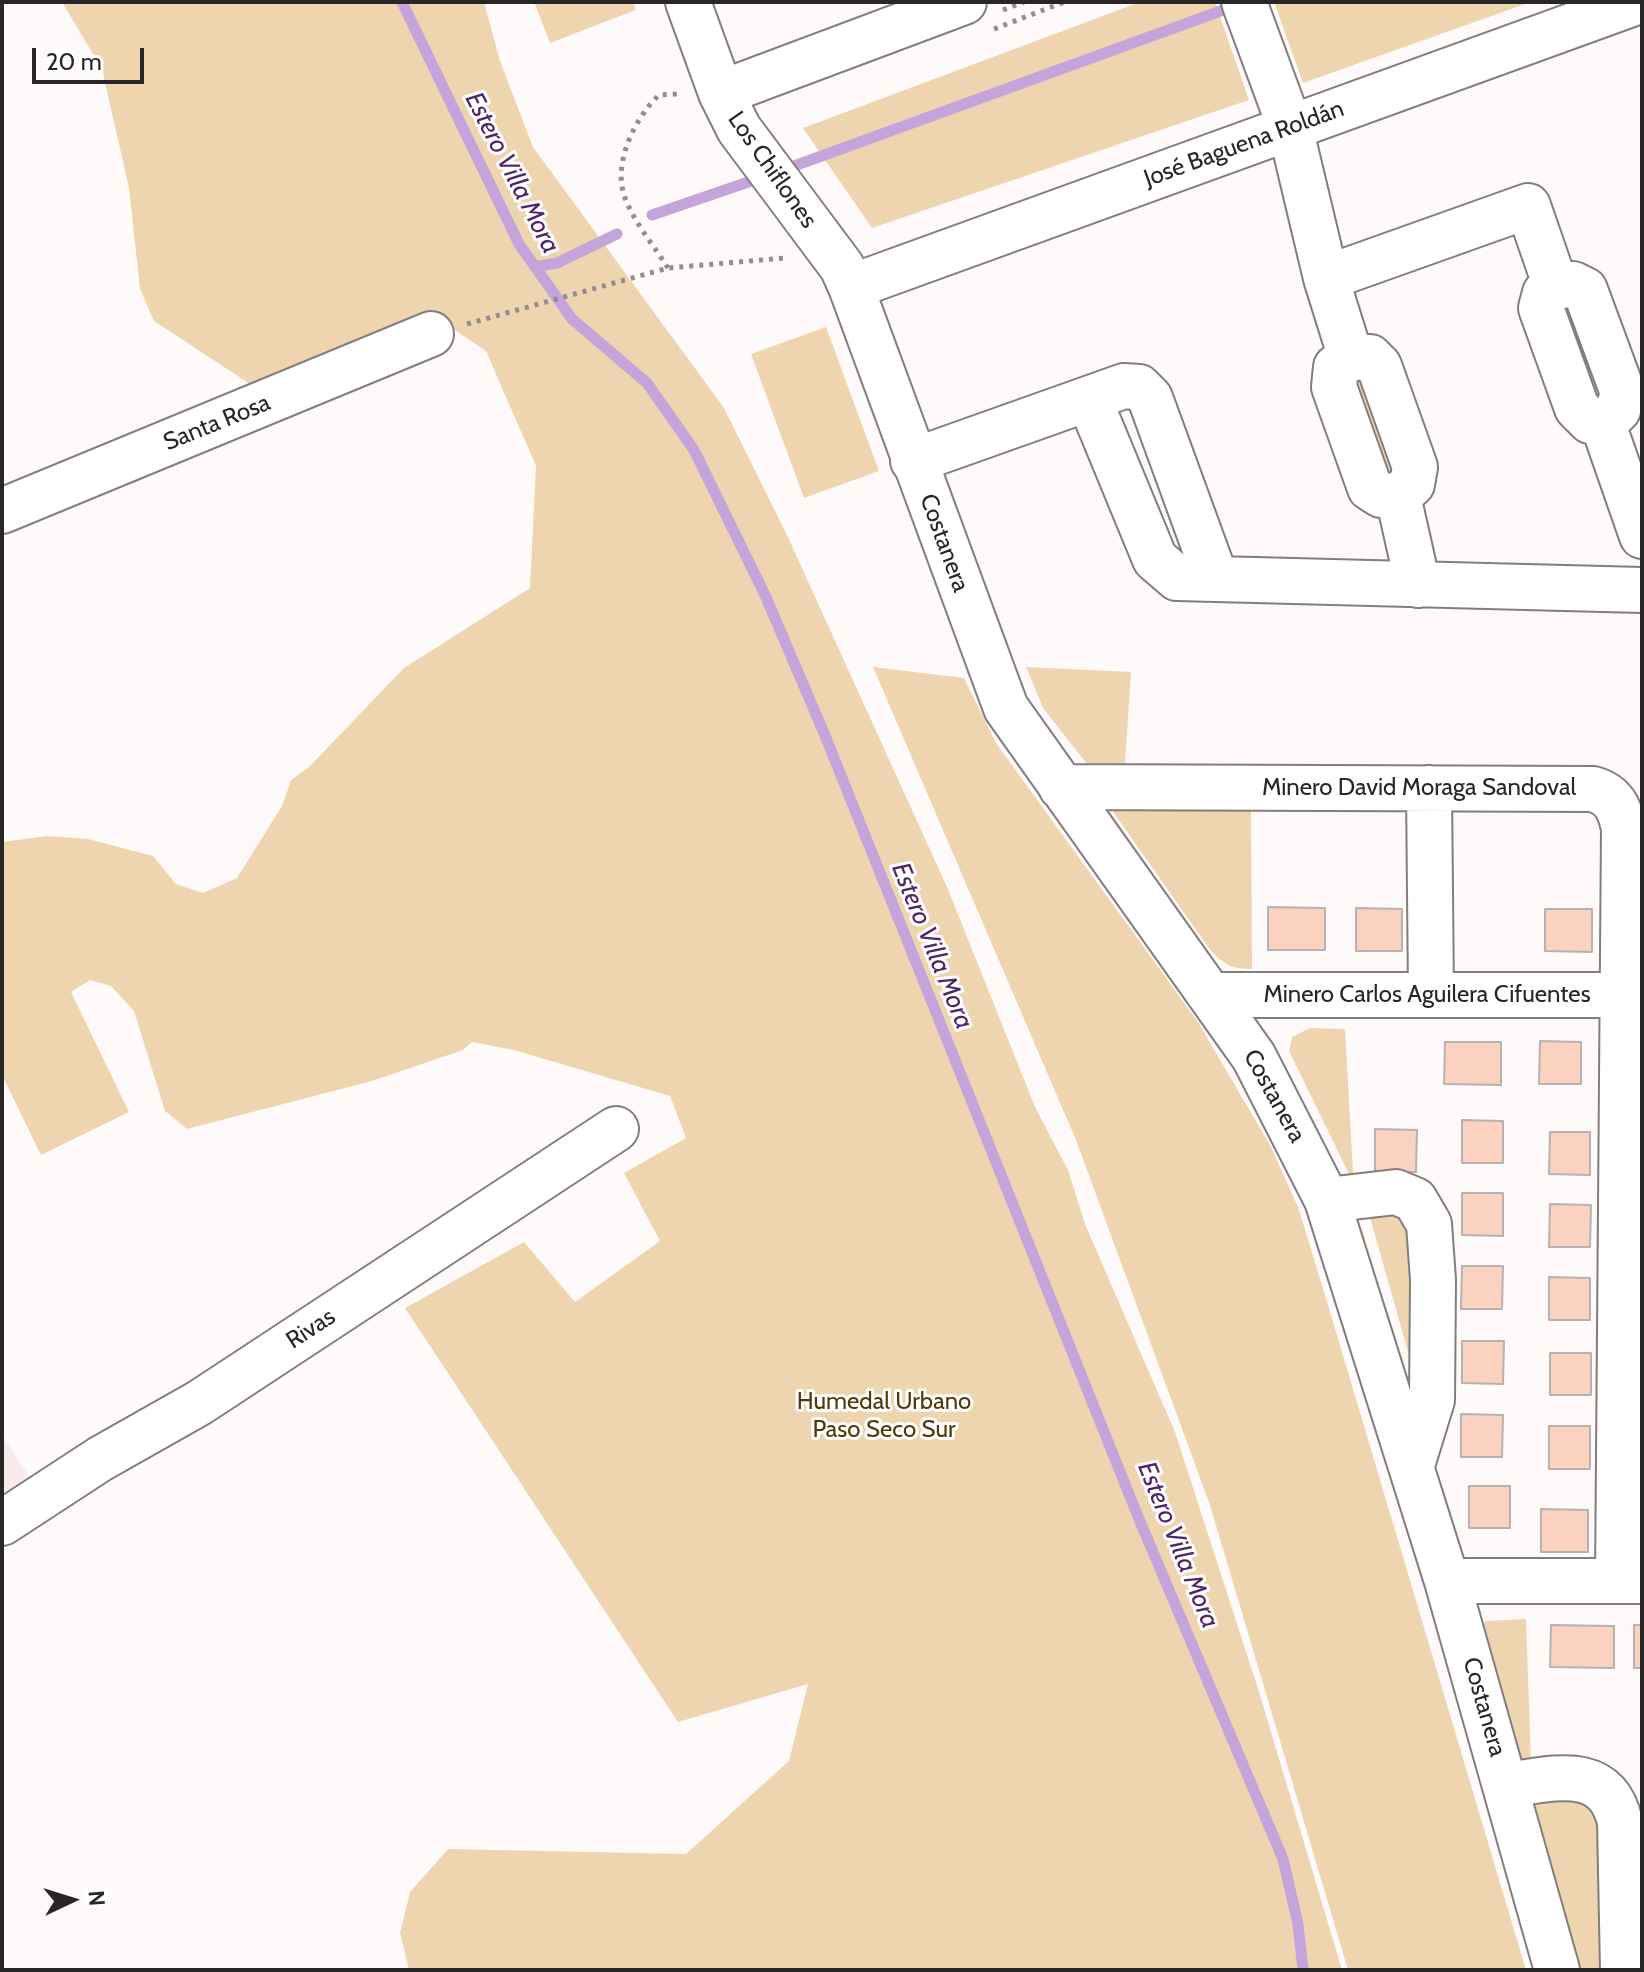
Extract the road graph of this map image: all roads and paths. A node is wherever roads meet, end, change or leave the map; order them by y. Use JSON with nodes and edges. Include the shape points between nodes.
{"nodes":[{"id":1,"x":688,"y":2,"type":"edge"},
{"id":2,"x":964,"y":2,"type":"edge"},
{"id":3,"x":1637,"y":2,"type":"edge"},
{"id":4,"x":1251,"y":21,"type":"edge"},
{"id":5,"x":721,"y":93,"type":"junction"},
{"id":6,"x":1290,"y":127,"type":"junction"},
{"id":7,"x":833,"y":258,"type":"junction"},
{"id":8,"x":668,"y":268,"type":"junction"},
{"id":9,"x":1326,"y":278,"type":"junction"},
{"id":10,"x":431,"y":334,"type":"joint"},
{"id":11,"x":913,"y":461,"type":"junction"},
{"id":12,"x":2,"y":511,"type":"edge"},
{"id":13,"x":1642,"y":536,"type":"edge"},
{"id":14,"x":1418,"y":585,"type":"junction"},
{"id":15,"x":1642,"y":590,"type":"edge"},
{"id":16,"x":1061,"y":787,"type":"junction"},
{"id":17,"x":1429,"y":788,"type":"junction"},
{"id":18,"x":1212,"y":995,"type":"junction"},
{"id":19,"x":1431,"y":995,"type":"junction"},
{"id":20,"x":1632,"y":995,"type":"edge"},
{"id":21,"x":616,"y":1129,"type":"dead end"},
{"id":22,"x":1327,"y":1200,"type":"junction"},
{"id":23,"x":1412,"y":1465,"type":"junction"},
{"id":24,"x":2,"y":1523,"type":"edge"},
{"id":25,"x":1447,"y":1581,"type":"junction"},
{"id":26,"x":1630,"y":1581,"type":"edge"},
{"id":27,"x":1507,"y":1785,"type":"junction"},
{"id":28,"x":1557,"y":1970,"type":"edge"},
{"id":29,"x":1623,"y":1970,"type":"edge"}],
"edges":[{"from":1,"to":5,"type":"street","name":"Los Chiflones"},
{"from":2,"to":5,"type":"street"},
{"from":3,"to":6,"type":"street","name":"José Baguena Roldán"},
{"from":4,"to":6,"type":"street"},
{"from":5,"to":7,"type":"street","name":"Los Chiflones","via":[[750,144]]},
{"from":5,"to":8,"type":"path","via":[[659,95],[631,135],[622,168],[624,197]]},
{"from":6,"to":7,"type":"street","name":"José Baguena Roldán"},
{"from":6,"to":9,"type":"street"},
{"from":7,"to":8,"type":"path"},
{"from":7,"to":11,"type":"street","name":"Costanera"},
{"from":8,"to":10,"type":"path"},
{"from":9,"to":13,"type":"street","via":[[1528,206],[1556,287],[1545,293],[1541,308],[1577,408],[1590,421],[1603,424]]},
{"from":9,"to":14,"type":"street","via":[[1351,358],[1336,367],[1334,387],[1370,488],[1398,496]]},
{"from":10,"to":12,"type":"street","name":"Santa Rosa"},
{"from":11,"to":14,"type":"street","via":[[1089,399],[1139,387],[1150,398],[1216,579]]},
{"from":11,"to":16,"type":"street","name":"Costanera","via":[[998,692]]},
{"from":14,"to":15,"type":"street"},
{"from":16,"to":17,"type":"street","name":"Minero David Moraga Sandoval"},
{"from":16,"to":18,"type":"street","name":"Costanera"},
{"from":17,"to":19,"type":"street"},
{"from":17,"to":20,"type":"street","name":"Minero David Moraga Sandoval","via":[[1593,789],[1615,802],[1624,829]]},
{"from":18,"to":19,"type":"street","name":"Minero Carlos Aguilera Cifuentes"},
{"from":18,"to":22,"type":"street","name":"Costanera","via":[[1275,1092]]},
{"from":19,"to":20,"type":"street","name":"Minero Carlos Aguilera Cifuentes"},
{"from":20,"to":26,"type":"street","name":"Minero David Moraga Sandoval"},
{"from":21,"to":24,"type":"street","name":"Rivas","via":[[199,1403]]},
{"from":22,"to":23,"type":"street","name":"Costanera"},
{"from":22,"to":23,"type":"street","via":[[1396,1192],[1415,1200],[1429,1224],[1432,1400]]},
{"from":23,"to":25,"type":"street","name":"Costanera"},
{"from":25,"to":26,"type":"street"},
{"from":25,"to":27,"type":"street","name":"Costanera"},
{"from":27,"to":28,"type":"street","name":"Costanera"},
{"from":27,"to":29,"type":"street","via":[[1582,1779],[1612,1799],[1620,1822]]}]}
